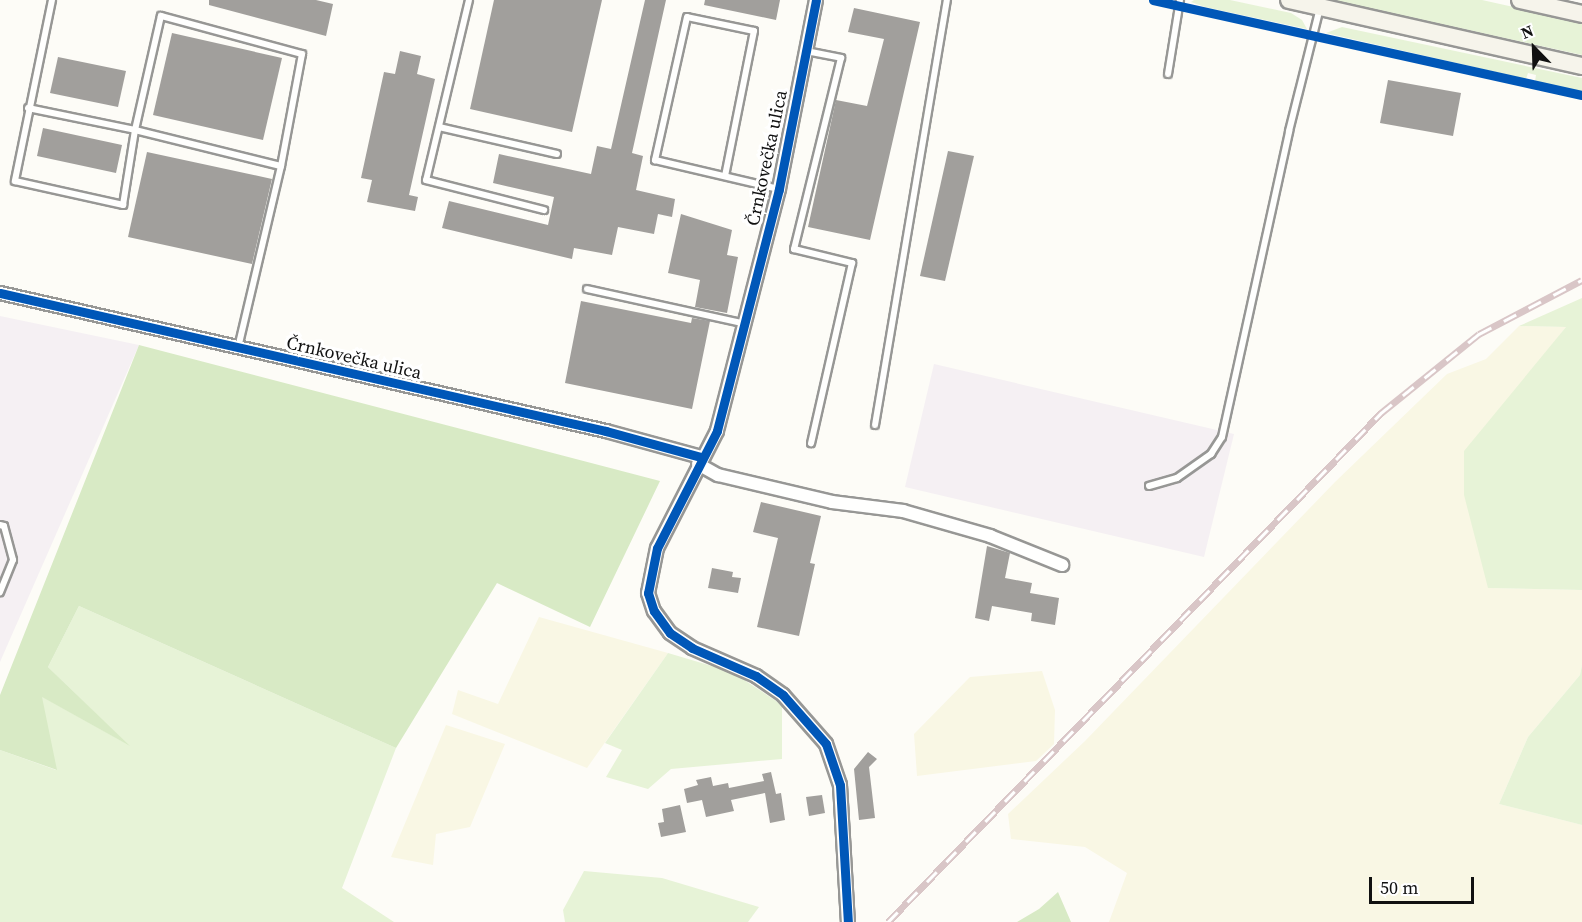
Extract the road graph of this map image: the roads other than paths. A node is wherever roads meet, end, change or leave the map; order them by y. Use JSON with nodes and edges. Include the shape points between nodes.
{"nodes":[{"id":1,"x":52,"y":0,"type":"edge"},
{"id":2,"x":469,"y":0,"type":"edge"},
{"id":3,"x":816,"y":0,"type":"edge"},
{"id":4,"x":947,"y":0,"type":"edge"},
{"id":5,"x":1180,"y":0,"type":"edge"},
{"id":6,"x":1289,"y":0,"type":"edge"},
{"id":7,"x":1520,"y":0,"type":"edge"},
{"id":8,"x":1320,"y":8,"type":"junction"},
{"id":9,"x":1582,"y":14,"type":"edge"},
{"id":10,"x":806,"y":51,"type":"junction"},
{"id":11,"x":1582,"y":66,"type":"edge"},
{"id":12,"x":1168,"y":74,"type":"dead end"},
{"id":13,"x":28,"y":108,"type":"junction"},
{"id":14,"x":438,"y":127,"type":"junction"},
{"id":15,"x":135,"y":130,"type":"junction"},
{"id":16,"x":557,"y":154,"type":"dead end"},
{"id":17,"x":281,"y":166,"type":"junction"},
{"id":18,"x":725,"y":176,"type":"junction"},
{"id":19,"x":779,"y":189,"type":"junction"},
{"id":20,"x":544,"y":210,"type":"dead end"},
{"id":21,"x":587,"y":289,"type":"dead end"},
{"id":22,"x":0,"y":293,"type":"edge"},
{"id":23,"x":747,"y":324,"type":"junction"},
{"id":24,"x":238,"y":349,"type":"junction"},
{"id":25,"x":875,"y":425,"type":"dead end"},
{"id":26,"x":811,"y":443,"type":"dead end"},
{"id":27,"x":700,"y":460,"type":"junction"},
{"id":28,"x":1149,"y":486,"type":"dead end"},
{"id":29,"x":0,"y":525,"type":"edge"},
{"id":30,"x":1062,"y":566,"type":"dead end"},
{"id":31,"x":0,"y":593,"type":"edge"},
{"id":32,"x":848,"y":922,"type":"edge"}],
"edges":[{"from":1,"to":13,"type":"lane"},
{"from":2,"to":14,"type":"lane"},
{"from":3,"to":10,"type":"street","name":"Črnkovečka ulica"},
{"from":4,"to":25,"type":"lane"},
{"from":5,"to":12,"type":"lane"},
{"from":6,"to":8,"type":"main road"},
{"from":7,"to":9,"type":"main road"},
{"from":8,"to":11,"type":"main road"},
{"from":8,"to":28,"type":"lane","via":[[1222,437],[1211,454],[1177,478]]},
{"from":10,"to":19,"type":"street","name":"Črnkovečka ulica"},
{"from":10,"to":26,"type":"lane","via":[[841,58],[794,249],[852,263]]},
{"from":13,"to":15,"type":"lane"},
{"from":13,"to":15,"type":"lane","via":[[15,181],[123,205]]},
{"from":14,"to":16,"type":"lane"},
{"from":14,"to":20,"type":"lane","via":[[426,180]]},
{"from":15,"to":17,"type":"lane"},
{"from":15,"to":17,"type":"lane","via":[[161,16],[302,54]]},
{"from":17,"to":24,"type":"lane"},
{"from":18,"to":18,"type":"lane","via":[[655,160],[687,17],[754,31]]},
{"from":18,"to":19,"type":"lane"},
{"from":19,"to":23,"type":"street","name":"Črnkovečka ulica"},
{"from":21,"to":23,"type":"lane"},
{"from":22,"to":24,"type":"street","name":"Črnkovečka ulica"},
{"from":23,"to":27,"type":"street","name":"Črnkovečka ulica","via":[[717,431]]},
{"from":24,"to":27,"type":"street","name":"Črnkovečka ulica","via":[[606,431]]},
{"from":27,"to":30,"type":"street","via":[[718,475],[832,502],[914,514],[990,536]]},
{"from":27,"to":32,"type":"street","name":"Črnkovečka ulica","via":[[650,570],[648,592],[654,611],[670,633],[685,643],[756,676],[783,695],[826,744],[840,785]]},
{"from":29,"to":31,"type":"lane","via":[[4,526],[13,560]]}]}
